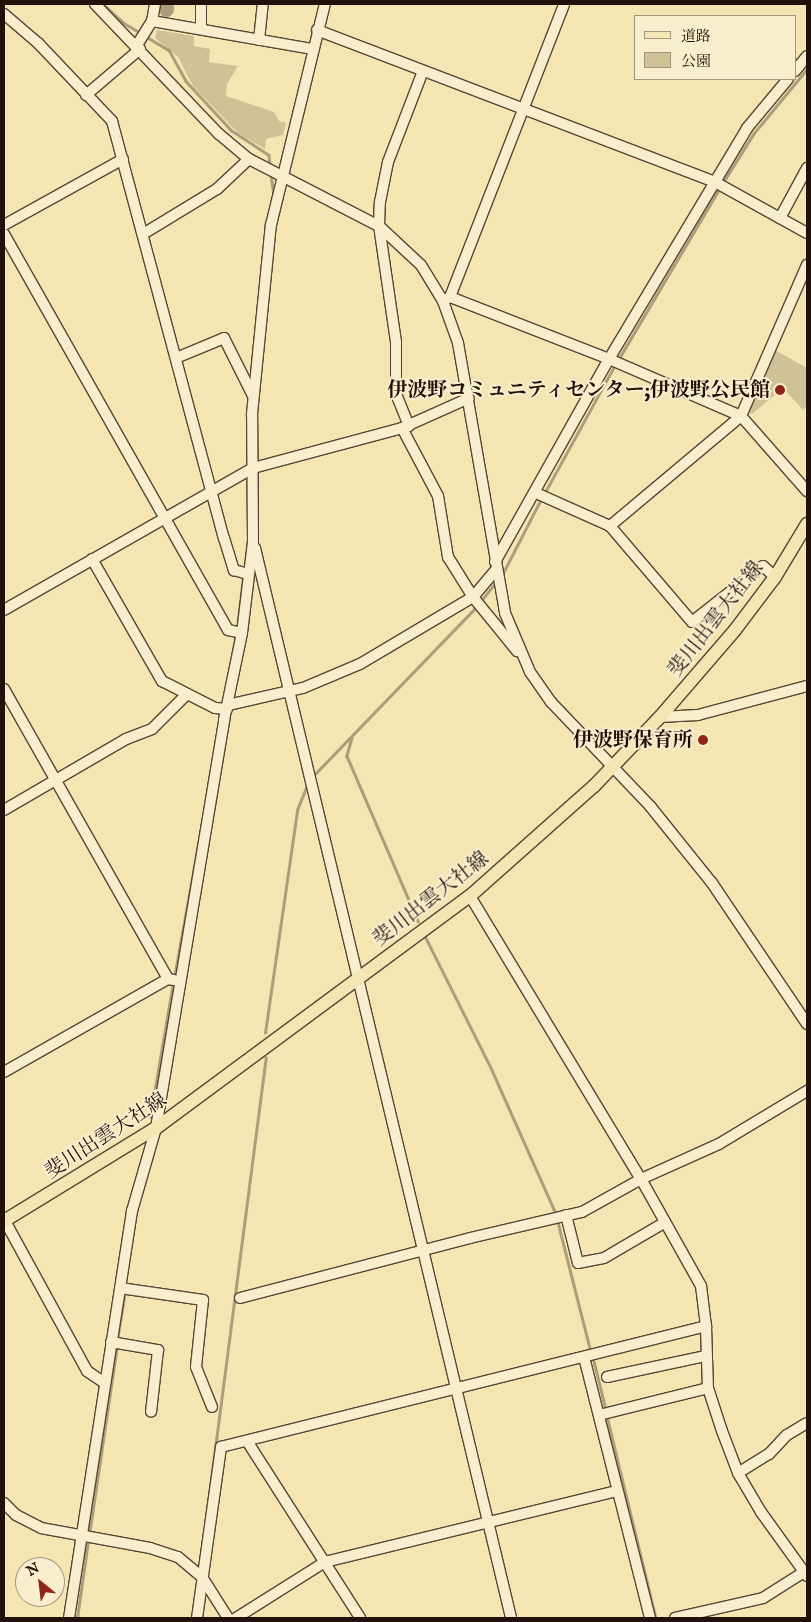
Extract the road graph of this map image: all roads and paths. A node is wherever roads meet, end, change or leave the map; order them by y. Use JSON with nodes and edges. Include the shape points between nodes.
{"nodes":[{"id":1,"x":95,"y":4,"type":"edge"},
{"id":2,"x":155,"y":4,"type":"edge"},
{"id":3,"x":201,"y":4,"type":"edge"},
{"id":4,"x":263,"y":4,"type":"edge"},
{"id":5,"x":325,"y":4,"type":"edge"},
{"id":6,"x":564,"y":4,"type":"edge"},
{"id":7,"x":4,"y":14,"type":"edge"},
{"id":8,"x":152,"y":21,"type":"junction"},
{"id":9,"x":200,"y":29,"type":"junction"},
{"id":10,"x":316,"y":30,"type":"junction"},
{"id":11,"x":259,"y":40,"type":"junction"},
{"id":12,"x":138,"y":47,"type":"junction"},
{"id":13,"x":312,"y":49,"type":"junction"},
{"id":14,"x":807,"y":56,"type":"edge"},
{"id":15,"x":796,"y":70,"type":"edge"},
{"id":16,"x":423,"y":71,"type":"junction"},
{"id":17,"x":787,"y":80,"type":"edge"},
{"id":18,"x":86,"y":95,"type":"junction"},
{"id":19,"x":523,"y":108,"type":"junction"},
{"id":20,"x":123,"y":158,"type":"junction"},
{"id":21,"x":249,"y":159,"type":"junction"},
{"id":22,"x":807,"y":168,"type":"edge"},
{"id":23,"x":283,"y":178,"type":"junction"},
{"id":24,"x":715,"y":182,"type":"junction"},
{"id":25,"x":780,"y":218,"type":"junction"},
{"id":26,"x":4,"y":225,"type":"edge"},
{"id":27,"x":379,"y":226,"type":"junction"},
{"id":28,"x":807,"y":233,"type":"edge"},
{"id":29,"x":4,"y":234,"type":"edge"},
{"id":30,"x":143,"y":234,"type":"junction"},
{"id":31,"x":807,"y":265,"type":"edge"},
{"id":32,"x":447,"y":299,"type":"junction"},
{"id":33,"x":176,"y":358,"type":"junction"},
{"id":34,"x":609,"y":359,"type":"junction"},
{"id":35,"x":253,"y":397,"type":"junction"},
{"id":36,"x":469,"y":398,"type":"junction"},
{"id":37,"x":741,"y":416,"type":"junction"},
{"id":38,"x":405,"y":427,"type":"junction"},
{"id":39,"x":253,"y":468,"type":"junction"},
{"id":40,"x":807,"y":491,"type":"edge"},
{"id":41,"x":212,"y":493,"type":"junction"},
{"id":42,"x":536,"y":493,"type":"junction"},
{"id":43,"x":165,"y":519,"type":"junction"},
{"id":44,"x":807,"y":524,"type":"edge"},
{"id":45,"x":610,"y":526,"type":"junction"},
{"id":46,"x":254,"y":542,"type":"junction"},
{"id":47,"x":92,"y":559,"type":"junction"},
{"id":48,"x":496,"y":566,"type":"junction"},
{"id":49,"x":248,"y":574,"type":"junction"},
{"id":50,"x":775,"y":577,"type":"junction"},
{"id":51,"x":473,"y":597,"type":"junction"},
{"id":52,"x":4,"y":610,"type":"edge"},
{"id":53,"x":242,"y":633,"type":"junction"},
{"id":54,"x":524,"y":659,"type":"junction"},
{"id":55,"x":807,"y":686,"type":"edge"},
{"id":56,"x":4,"y":689,"type":"edge"},
{"id":57,"x":287,"y":693,"type":"junction"},
{"id":58,"x":187,"y":694,"type":"junction"},
{"id":59,"x":227,"y":707,"type":"junction"},
{"id":60,"x":660,"y":717,"type":"junction"},
{"id":61,"x":613,"y":766,"type":"junction"},
{"id":62,"x":56,"y":780,"type":"junction"},
{"id":63,"x":4,"y":810,"type":"edge"},
{"id":64,"x":470,"y":896,"type":"junction"},
{"id":65,"x":168,"y":979,"type":"junction"},
{"id":66,"x":357,"y":980,"type":"junction"},
{"id":67,"x":180,"y":981,"type":"junction"},
{"id":68,"x":807,"y":1024,"type":"edge"},
{"id":69,"x":4,"y":1072,"type":"edge"},
{"id":70,"x":807,"y":1091,"type":"edge"},
{"id":71,"x":156,"y":1128,"type":"junction"},
{"id":72,"x":641,"y":1179,"type":"junction"},
{"id":73,"x":566,"y":1215,"type":"junction"},
{"id":74,"x":4,"y":1221,"type":"edge"},
{"id":75,"x":664,"y":1223,"type":"junction"},
{"id":76,"x":423,"y":1253,"type":"junction"},
{"id":77,"x":120,"y":1288,"type":"junction"},
{"id":78,"x":240,"y":1298,"type":"dead end"},
{"id":79,"x":706,"y":1326,"type":"junction"},
{"id":80,"x":111,"y":1342,"type":"junction"},
{"id":81,"x":705,"y":1356,"type":"junction"},
{"id":82,"x":584,"y":1357,"type":"junction"},
{"id":83,"x":607,"y":1377,"type":"dead end"},
{"id":84,"x":105,"y":1383,"type":"junction"},
{"id":85,"x":708,"y":1388,"type":"junction"},
{"id":86,"x":457,"y":1390,"type":"junction"},
{"id":87,"x":212,"y":1407,"type":"dead end"},
{"id":88,"x":151,"y":1412,"type":"dead end"},
{"id":89,"x":599,"y":1415,"type":"junction"},
{"id":90,"x":807,"y":1423,"type":"edge"},
{"id":91,"x":248,"y":1442,"type":"junction"},
{"id":92,"x":738,"y":1473,"type":"junction"},
{"id":93,"x":617,"y":1490,"type":"junction"},
{"id":94,"x":4,"y":1503,"type":"edge"},
{"id":95,"x":488,"y":1523,"type":"junction"},
{"id":96,"x":82,"y":1537,"type":"junction"},
{"id":97,"x":325,"y":1562,"type":"junction"},
{"id":98,"x":806,"y":1574,"type":"edge"},
{"id":99,"x":202,"y":1577,"type":"junction"},
{"id":100,"x":69,"y":1618,"type":"edge"},
{"id":101,"x":197,"y":1618,"type":"edge"},
{"id":102,"x":228,"y":1618,"type":"edge"},
{"id":103,"x":236,"y":1618,"type":"edge"},
{"id":104,"x":360,"y":1618,"type":"edge"},
{"id":105,"x":511,"y":1618,"type":"edge"},
{"id":106,"x":650,"y":1618,"type":"edge"},
{"id":107,"x":675,"y":1618,"type":"edge"}],
"edges":[{"from":1,"to":12,"type":"street"},
{"from":2,"to":8,"type":"street"},
{"from":3,"to":9,"type":"street"},
{"from":4,"to":11,"type":"street"},
{"from":5,"to":10,"type":"street"},
{"from":6,"to":19,"type":"street"},
{"from":7,"to":18,"type":"street","via":[[38,43]]},
{"from":8,"to":9,"type":"street"},
{"from":8,"to":12,"type":"street"},
{"from":9,"to":11,"type":"street"},
{"from":10,"to":13,"type":"street"},
{"from":10,"to":16,"type":"street"},
{"from":11,"to":13,"type":"street"},
{"from":12,"to":18,"type":"street"},
{"from":12,"to":21,"type":"street","via":[[219,134]]},
{"from":13,"to":23,"type":"street"},
{"from":14,"to":15,"type":"street"},
{"from":16,"to":19,"type":"street"},
{"from":16,"to":27,"type":"street","via":[[388,162]]},
{"from":17,"to":24,"type":"street","via":[[747,128]]},
{"from":18,"to":20,"type":"street","via":[[112,121]]},
{"from":19,"to":24,"type":"street"},
{"from":19,"to":32,"type":"street"},
{"from":20,"to":26,"type":"street"},
{"from":20,"to":30,"type":"street"},
{"from":21,"to":23,"type":"street"},
{"from":21,"to":30,"type":"street","via":[[217,189]]},
{"from":22,"to":25,"type":"street"},
{"from":23,"to":27,"type":"street"},
{"from":23,"to":35,"type":"street","via":[[271,225]]},
{"from":24,"to":25,"type":"street"},
{"from":24,"to":34,"type":"street"},
{"from":25,"to":28,"type":"street"},
{"from":27,"to":32,"type":"street","via":[[421,265]]},
{"from":27,"to":38,"type":"street","via":[[396,342],[396,393]]},
{"from":29,"to":43,"type":"street"},
{"from":30,"to":33,"type":"street"},
{"from":31,"to":37,"type":"street"},
{"from":32,"to":34,"type":"street"},
{"from":32,"to":36,"type":"street"},
{"from":33,"to":35,"type":"street","via":[[224,338]]},
{"from":33,"to":41,"type":"street"},
{"from":34,"to":37,"type":"street"},
{"from":34,"to":42,"type":"street"},
{"from":35,"to":39,"type":"street"},
{"from":36,"to":38,"type":"street"},
{"from":36,"to":48,"type":"street"},
{"from":37,"to":40,"type":"street"},
{"from":37,"to":45,"type":"street"},
{"from":38,"to":39,"type":"street"},
{"from":38,"to":51,"type":"street","via":[[438,496],[448,557]]},
{"from":39,"to":41,"type":"street"},
{"from":39,"to":46,"type":"street"},
{"from":41,"to":43,"type":"street"},
{"from":41,"to":49,"type":"street","via":[[234,570]]},
{"from":42,"to":45,"type":"street"},
{"from":42,"to":48,"type":"street"},
{"from":43,"to":47,"type":"street"},
{"from":43,"to":53,"type":"street","via":[[228,630]]},
{"from":44,"to":50,"type":"main road","name":"斐川出雲大社線"},
{"from":45,"to":50,"type":"street","via":[[692,622],[763,566]]},
{"from":46,"to":49,"type":"street"},
{"from":46,"to":57,"type":"street"},
{"from":47,"to":52,"type":"street"},
{"from":47,"to":58,"type":"street","via":[[162,681]]},
{"from":48,"to":51,"type":"street"},
{"from":48,"to":54,"type":"street","via":[[505,613]]},
{"from":49,"to":53,"type":"street"},
{"from":50,"to":60,"type":"main road","name":"斐川出雲大社線","via":[[735,630]]},
{"from":51,"to":54,"type":"street"},
{"from":51,"to":57,"type":"street","via":[[360,664]]},
{"from":53,"to":59,"type":"street"},
{"from":54,"to":61,"type":"street","via":[[551,702]]},
{"from":55,"to":60,"type":"street","via":[[698,715]]},
{"from":56,"to":62,"type":"street"},
{"from":57,"to":59,"type":"street"},
{"from":57,"to":66,"type":"street"},
{"from":58,"to":59,"type":"street","via":[[215,708]]},
{"from":58,"to":62,"type":"street","via":[[152,729]]},
{"from":59,"to":67,"type":"street"},
{"from":60,"to":61,"type":"main road","name":"斐川出雲大社線"},
{"from":61,"to":64,"type":"main road","name":"斐川出雲大社線"},
{"from":61,"to":68,"type":"street","via":[[712,883]]},
{"from":62,"to":63,"type":"street"},
{"from":62,"to":65,"type":"street"},
{"from":64,"to":66,"type":"main road","name":"斐川出雲大社線"},
{"from":64,"to":72,"type":"street"},
{"from":65,"to":67,"type":"street"},
{"from":65,"to":69,"type":"street"},
{"from":66,"to":71,"type":"main road","name":"斐川出雲大社線"},
{"from":66,"to":76,"type":"street"},
{"from":67,"to":71,"type":"street"},
{"from":70,"to":72,"type":"street","via":[[719,1144]]},
{"from":71,"to":74,"type":"main road","name":"斐川出雲大社線"},
{"from":71,"to":77,"type":"street","via":[[132,1211]]},
{"from":72,"to":73,"type":"street","via":[[582,1212]]},
{"from":72,"to":75,"type":"street"},
{"from":73,"to":75,"type":"street","via":[[578,1264],[604,1258]]},
{"from":73,"to":76,"type":"street"},
{"from":74,"to":84,"type":"street","via":[[87,1371]]},
{"from":75,"to":79,"type":"street","via":[[700,1286]]},
{"from":76,"to":78,"type":"street"},
{"from":76,"to":86,"type":"street"},
{"from":77,"to":80,"type":"street"},
{"from":77,"to":87,"type":"street","via":[[203,1300],[196,1367]]},
{"from":79,"to":81,"type":"street"},
{"from":79,"to":82,"type":"street"},
{"from":80,"to":84,"type":"street"},
{"from":80,"to":88,"type":"street","via":[[158,1350]]},
{"from":81,"to":83,"type":"street"},
{"from":81,"to":85,"type":"street"},
{"from":82,"to":86,"type":"street"},
{"from":82,"to":89,"type":"street"},
{"from":84,"to":96,"type":"street"},
{"from":85,"to":89,"type":"street"},
{"from":85,"to":92,"type":"street"},
{"from":86,"to":91,"type":"street"},
{"from":86,"to":95,"type":"street"},
{"from":89,"to":93,"type":"street"},
{"from":90,"to":92,"type":"street","via":[[787,1435],[769,1454]]},
{"from":91,"to":97,"type":"street"},
{"from":91,"to":99,"type":"street","via":[[221,1446]]},
{"from":92,"to":98,"type":"street","via":[[761,1512]]},
{"from":93,"to":95,"type":"street"},
{"from":93,"to":106,"type":"street"},
{"from":94,"to":96,"type":"street","via":[[16,1515],[41,1528]]},
{"from":95,"to":97,"type":"street"},
{"from":95,"to":105,"type":"street"},
{"from":96,"to":99,"type":"street","via":[[150,1548],[178,1557]]},
{"from":96,"to":100,"type":"street"},
{"from":97,"to":103,"type":"street"},
{"from":97,"to":104,"type":"street"},
{"from":98,"to":107,"type":"street","via":[[763,1598]]},
{"from":99,"to":101,"type":"street"},
{"from":99,"to":102,"type":"street"}]}
